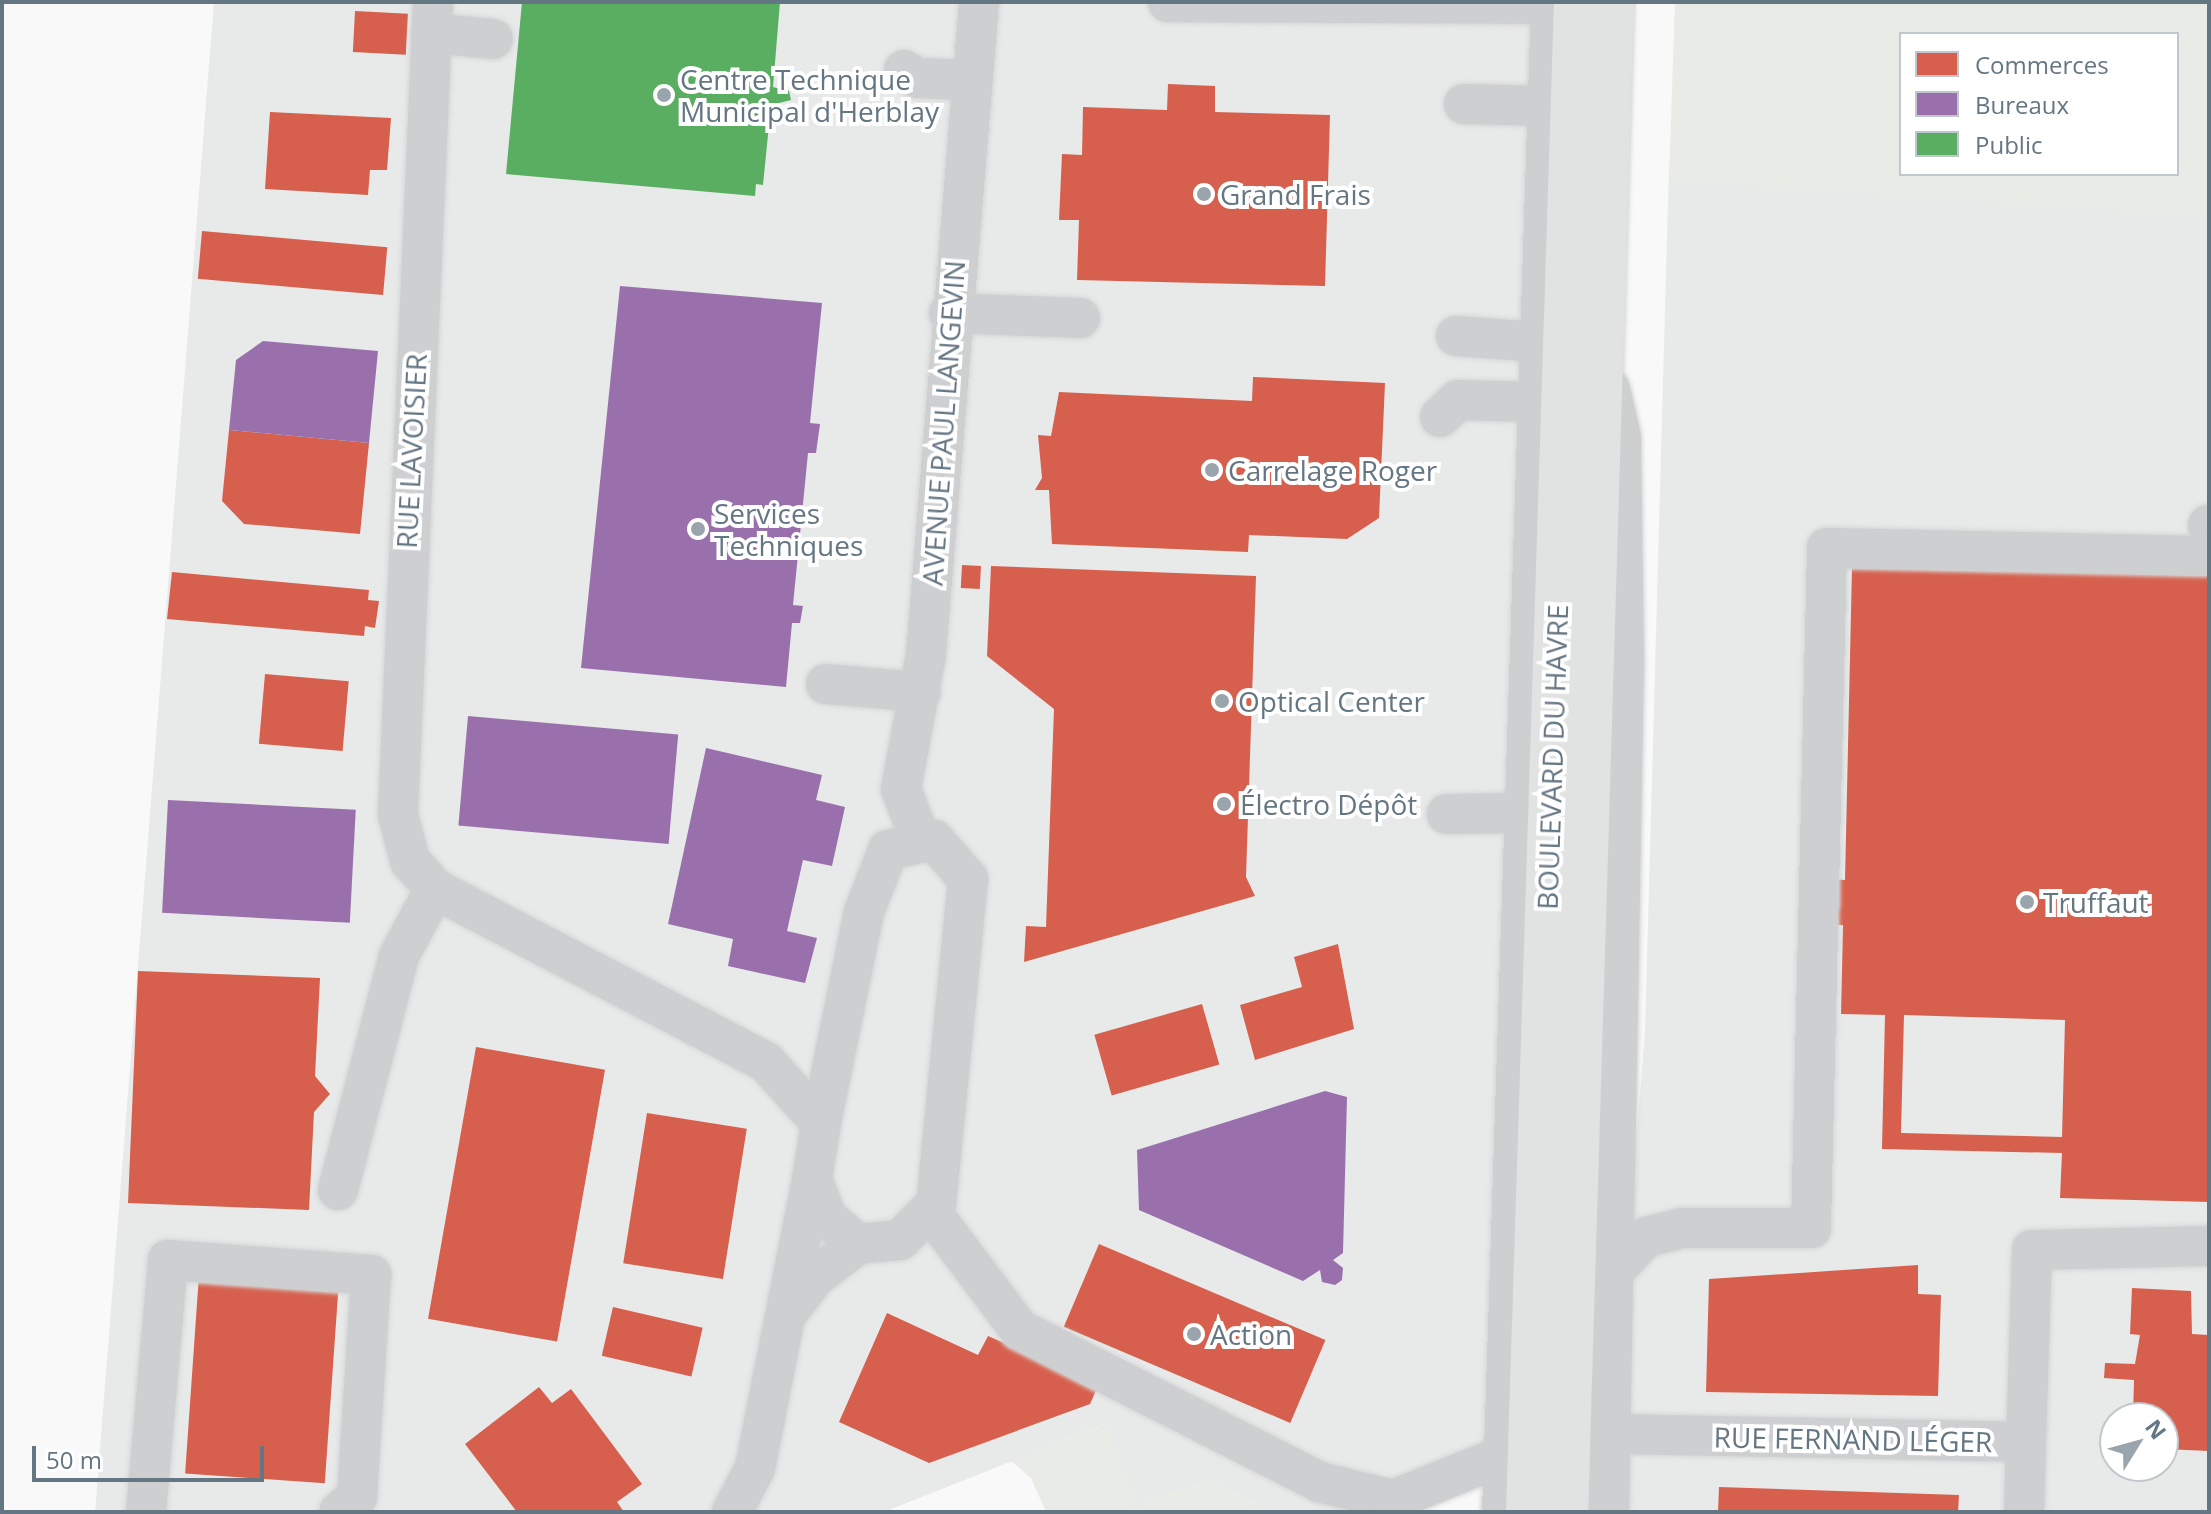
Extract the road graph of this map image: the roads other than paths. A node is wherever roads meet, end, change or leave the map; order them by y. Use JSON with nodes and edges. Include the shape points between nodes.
{"nodes":[{"id":1,"x":979,"y":2,"type":"edge"},
{"id":2,"x":1168,"y":2,"type":"edge"},
{"id":3,"x":1612,"y":2,"type":"edge"},
{"id":4,"x":1560,"y":3,"type":"edge"},
{"id":5,"x":1486,"y":4,"type":"edge"},
{"id":6,"x":432,"y":18,"type":"edge"},
{"id":7,"x":493,"y":39,"type":"dead end"},
{"id":8,"x":904,"y":70,"type":"dead end"},
{"id":9,"x":972,"y":80,"type":"junction"},
{"id":10,"x":1464,"y":104,"type":"dead end"},
{"id":11,"x":1547,"y":106,"type":"junction"},
{"id":12,"x":949,"y":313,"type":"junction"},
{"id":13,"x":1080,"y":318,"type":"dead end"},
{"id":14,"x":1456,"y":336,"type":"dead end"},
{"id":15,"x":1538,"y":342,"type":"junction"},
{"id":16,"x":1601,"y":350,"type":"junction"},
{"id":17,"x":1535,"y":402,"type":"junction"},
{"id":18,"x":1440,"y":417,"type":"dead end"},
{"id":19,"x":2207,"y":536,"type":"edge"},
{"id":20,"x":826,"y":684,"type":"dead end"},
{"id":21,"x":921,"y":692,"type":"junction"},
{"id":22,"x":1526,"y":813,"type":"junction"},
{"id":23,"x":1447,"y":814,"type":"dead end"},
{"id":24,"x":920,"y":839,"type":"junction"},
{"id":25,"x":435,"y":889,"type":"junction"},
{"id":26,"x":821,"y":1123,"type":"junction"},
{"id":27,"x":812,"y":1179,"type":"junction"},
{"id":28,"x":338,"y":1190,"type":"dead end"},
{"id":29,"x":932,"y":1213,"type":"junction"},
{"id":30,"x":858,"y":1244,"type":"junction"},
{"id":31,"x":2209,"y":1246,"type":"edge"},
{"id":32,"x":1616,"y":1269,"type":"junction"},
{"id":33,"x":785,"y":1317,"type":"junction"},
{"id":34,"x":1610,"y":1434,"type":"junction"},
{"id":35,"x":2026,"y":1442,"type":"junction"},
{"id":36,"x":1505,"y":1455,"type":"junction"},
{"id":37,"x":1397,"y":1506,"type":"edge"},
{"id":38,"x":146,"y":1512,"type":"edge"},
{"id":39,"x":339,"y":1512,"type":"edge"},
{"id":40,"x":732,"y":1512,"type":"edge"},
{"id":41,"x":1502,"y":1512,"type":"edge"},
{"id":42,"x":1528,"y":1512,"type":"edge"},
{"id":43,"x":1566,"y":1512,"type":"edge"},
{"id":44,"x":1609,"y":1512,"type":"edge"},
{"id":45,"x":2024,"y":1512,"type":"edge"}],
"edges":[{"from":1,"to":9,"type":"street","name":"AVENUE PAUL LANGEVIN"},
{"from":2,"to":5,"type":"street"},
{"from":3,"to":16,"type":"main road","name":"BOULEVARD DU HAVRE"},
{"from":4,"to":5,"type":"street"},
{"from":4,"to":11,"type":"street"},
{"from":4,"to":42,"type":"main road","name":"BOULEVARD DU HAVRE"},
{"from":6,"to":7,"type":"street"},
{"from":6,"to":25,"type":"street","name":"RUE LAVOISIER","via":[[398,815],[410,861]]},
{"from":8,"to":9,"type":"street","via":[[918,78]]},
{"from":9,"to":12,"type":"street","name":"AVENUE PAUL LANGEVIN"},
{"from":10,"to":11,"type":"street"},
{"from":11,"to":15,"type":"street"},
{"from":12,"to":13,"type":"street"},
{"from":12,"to":21,"type":"street","name":"AVENUE PAUL LANGEVIN"},
{"from":14,"to":15,"type":"street"},
{"from":15,"to":17,"type":"street"},
{"from":16,"to":32,"type":"street","via":[[1621,438]]},
{"from":16,"to":43,"type":"main road","name":"BOULEVARD DU HAVRE"},
{"from":17,"to":18,"type":"street","via":[[1458,400]]},
{"from":17,"to":22,"type":"street"},
{"from":19,"to":32,"type":"street","via":[[1827,548],[1811,1228],[1681,1228],[1646,1237]]},
{"from":20,"to":21,"type":"street"},
{"from":21,"to":24,"type":"street","name":"AVENUE PAUL LANGEVIN","via":[[901,789]]},
{"from":22,"to":23,"type":"street"},
{"from":22,"to":36,"type":"street"},
{"from":24,"to":26,"type":"street","via":[[888,850],[864,912]]},
{"from":24,"to":29,"type":"street","via":[[948,849],[968,879]]},
{"from":25,"to":26,"type":"street","name":"RUE LAVOISIER","via":[[766,1062]]},
{"from":25,"to":28,"type":"street","via":[[399,956]]},
{"from":26,"to":27,"type":"street"},
{"from":27,"to":30,"type":"street","via":[[827,1218]]},
{"from":27,"to":33,"type":"street"},
{"from":29,"to":30,"type":"street","via":[[900,1240]]},
{"from":29,"to":37,"type":"street","via":[[1020,1330],[1319,1482]]},
{"from":30,"to":33,"type":"street","via":[[816,1276]]},
{"from":31,"to":35,"type":"street","via":[[2032,1250]]},
{"from":32,"to":34,"type":"street"},
{"from":33,"to":40,"type":"street","via":[[749,1490]]},
{"from":34,"to":35,"type":"street","name":"RUE FERNAND LÉGER"},
{"from":34,"to":44,"type":"street"},
{"from":35,"to":45,"type":"street","name":"RUE FERNAND LÉGER"},
{"from":36,"to":37,"type":"street"},
{"from":36,"to":41,"type":"street"},
{"from":38,"to":39,"type":"street","via":[[168,1260],[371,1275],[357,1497]]}]}
